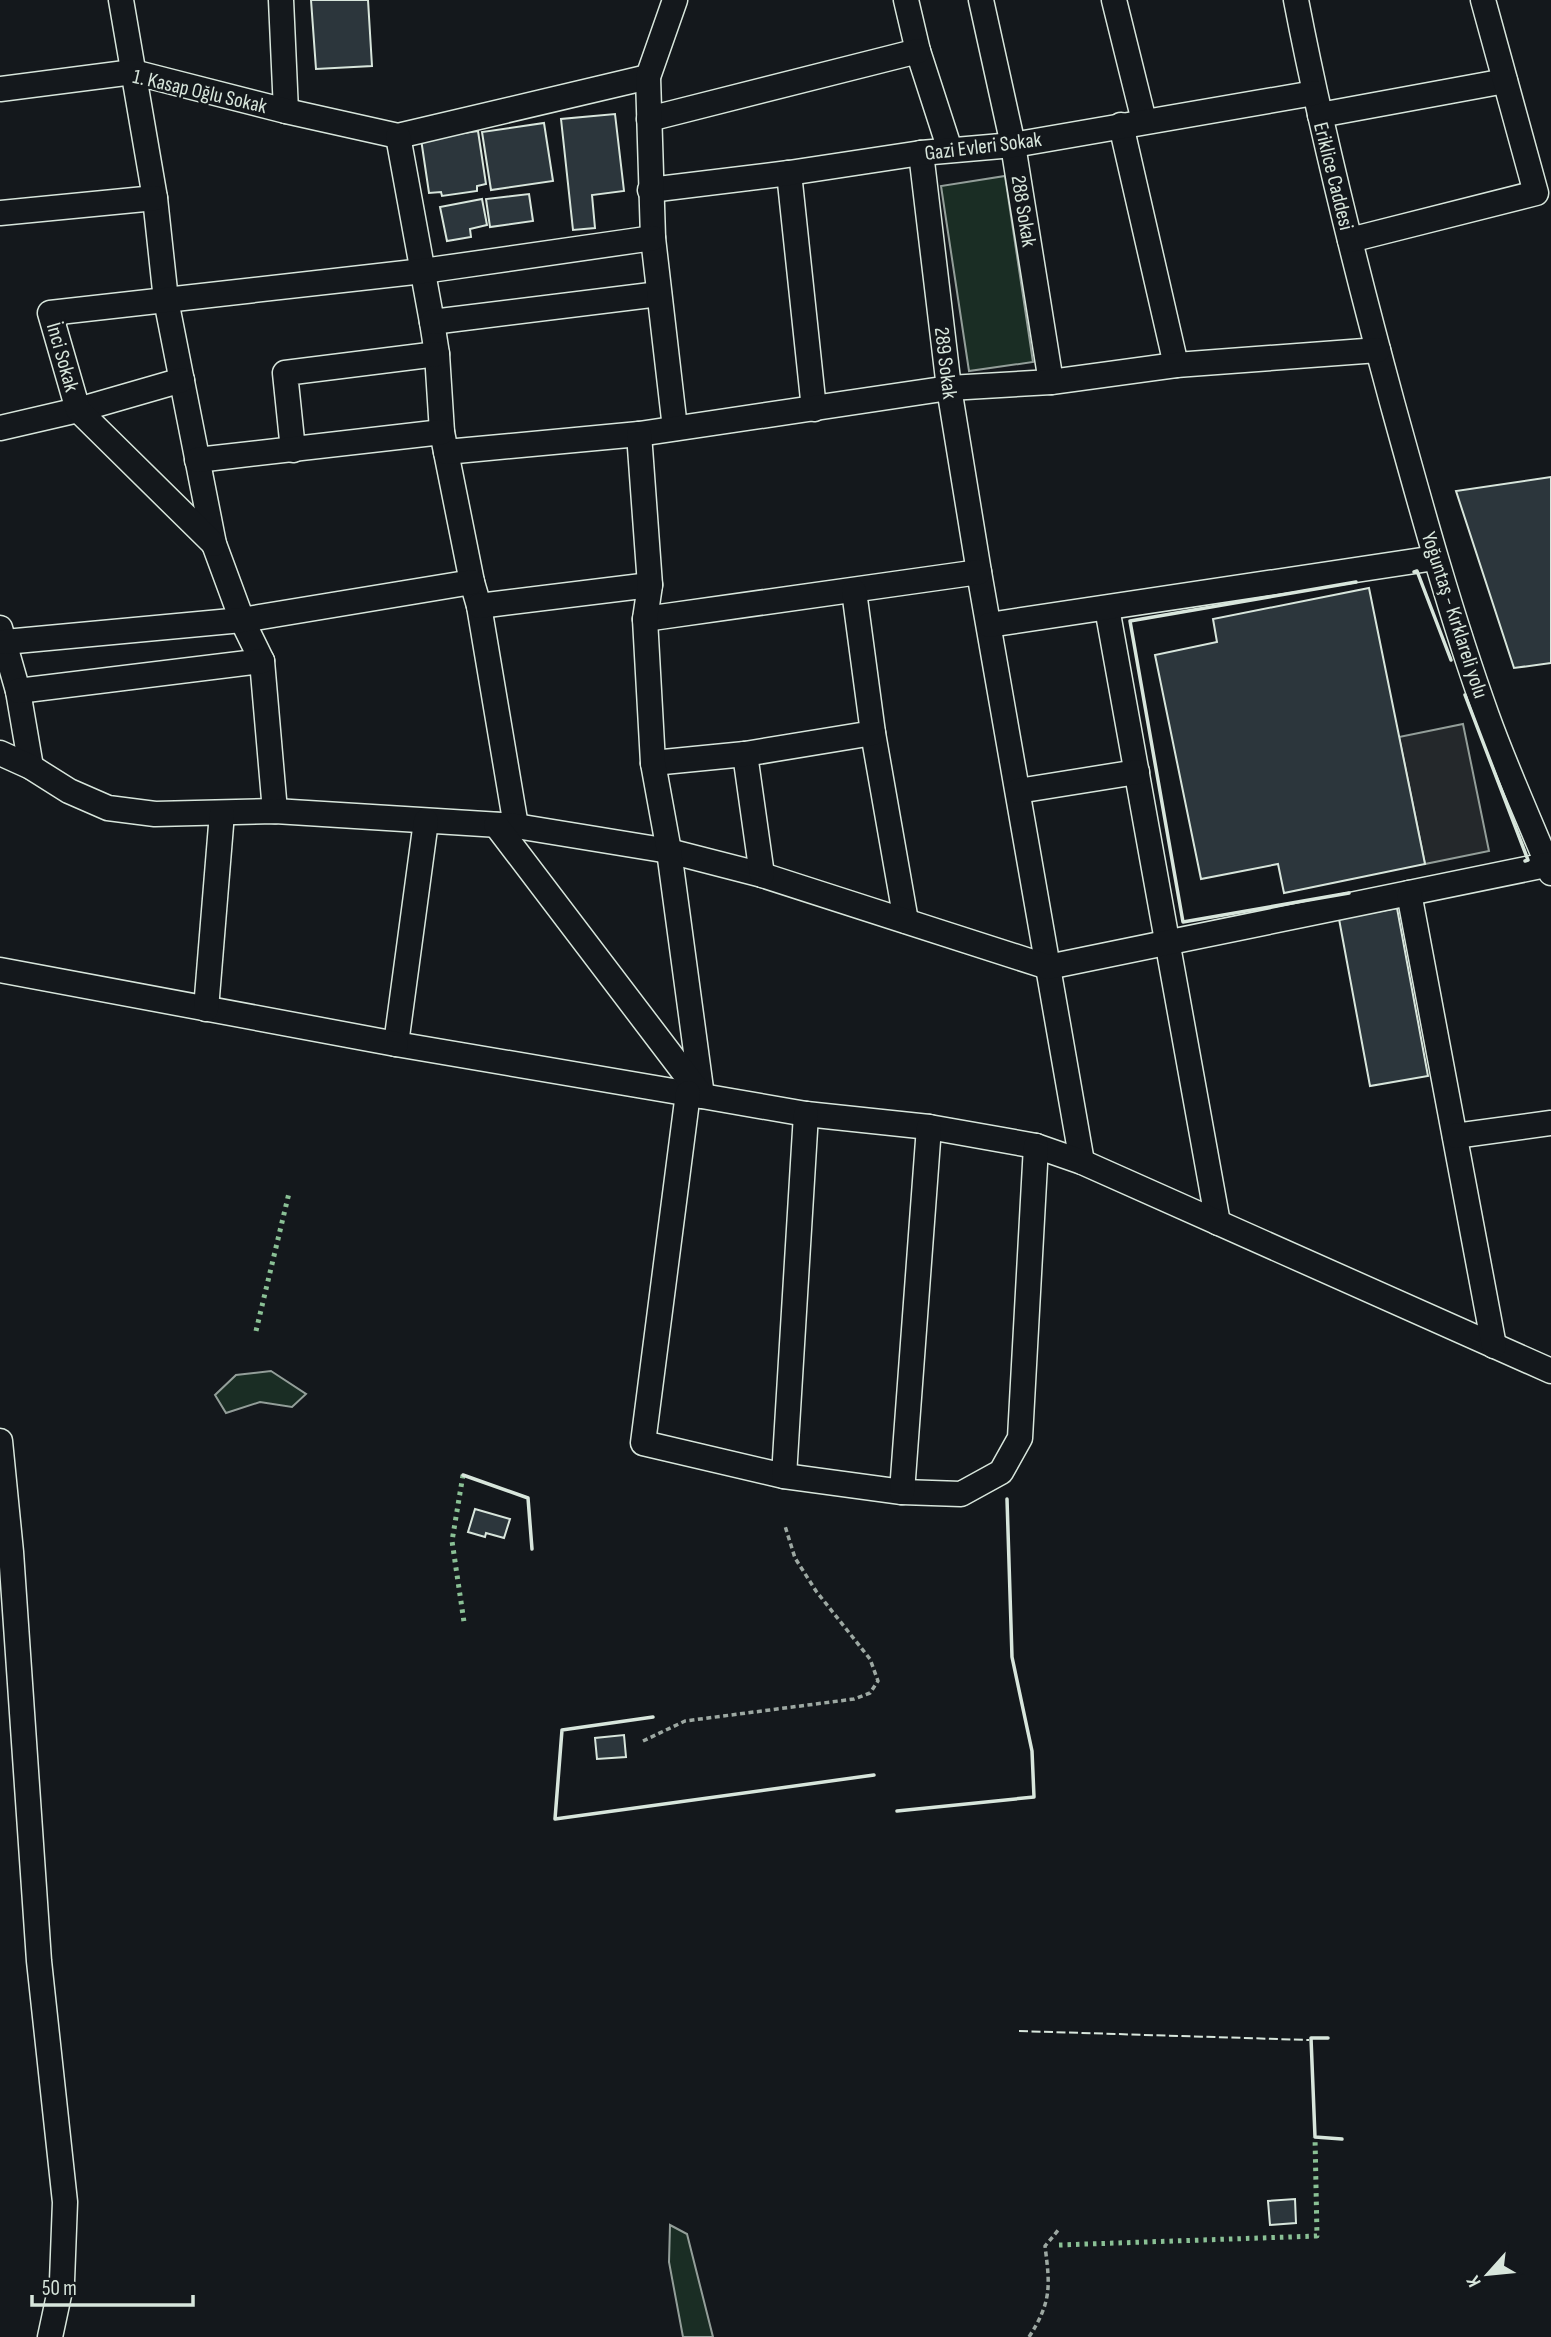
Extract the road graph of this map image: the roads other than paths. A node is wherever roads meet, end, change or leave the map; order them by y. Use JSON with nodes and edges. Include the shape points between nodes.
{"nodes":[{"id":1,"x":121,"y":0,"type":"edge"},
{"id":2,"x":281,"y":0,"type":"edge"},
{"id":3,"x":676,"y":0,"type":"edge"},
{"id":4,"x":905,"y":0,"type":"edge"},
{"id":5,"x":981,"y":0,"type":"edge"},
{"id":6,"x":1114,"y":0,"type":"edge"},
{"id":7,"x":1296,"y":0,"type":"edge"},
{"id":8,"x":1483,"y":0,"type":"edge"},
{"id":9,"x":918,"y":51,"type":"junction"},
{"id":10,"x":133,"y":72,"type":"junction"},
{"id":11,"x":648,"y":77,"type":"junction"},
{"id":12,"x":1505,"y":81,"type":"junction"},
{"id":13,"x":0,"y":89,"type":"edge"},
{"id":14,"x":1317,"y":104,"type":"junction"},
{"id":15,"x":286,"y":111,"type":"junction"},
{"id":16,"x":649,"y":119,"type":"junction"},
{"id":17,"x":1133,"y":123,"type":"junction"},
{"id":18,"x":398,"y":136,"type":"junction"},
{"id":19,"x":1013,"y":145,"type":"junction"},
{"id":20,"x":950,"y":150,"type":"junction"},
{"id":21,"x":921,"y":153,"type":"junction"},
{"id":22,"x":789,"y":173,"type":"junction"},
{"id":23,"x":650,"y":190,"type":"junction"},
{"id":24,"x":1544,"y":191,"type":"edge"},
{"id":25,"x":155,"y":198,"type":"junction"},
{"id":26,"x":0,"y":213,"type":"edge"},
{"id":27,"x":653,"y":237,"type":"junction"},
{"id":28,"x":1350,"y":240,"type":"junction"},
{"id":29,"x":423,"y":271,"type":"junction"},
{"id":30,"x":659,"y":294,"type":"junction"},
{"id":31,"x":166,"y":300,"type":"junction"},
{"id":32,"x":432,"y":322,"type":"junction"},
{"id":33,"x":1378,"y":351,"type":"junction"},
{"id":34,"x":437,"y":354,"type":"junction"},
{"id":35,"x":1176,"y":365,"type":"junction"},
{"id":36,"x":182,"y":380,"type":"junction"},
{"id":37,"x":1051,"y":382,"type":"junction"},
{"id":38,"x":949,"y":388,"type":"junction"},
{"id":39,"x":78,"y":410,"type":"junction"},
{"id":40,"x":814,"y":410,"type":"junction"},
{"id":41,"x":0,"y":428,"type":"edge"},
{"id":42,"x":675,"y":428,"type":"junction"},
{"id":43,"x":639,"y":434,"type":"junction"},
{"id":44,"x":444,"y":442,"type":"junction"},
{"id":45,"x":293,"y":450,"type":"junction"},
{"id":46,"x":197,"y":460,"type":"junction"},
{"id":47,"x":214,"y":544,"type":"junction"},
{"id":48,"x":1435,"y":558,"type":"junction"},
{"id":49,"x":979,"y":572,"type":"junction"},
{"id":50,"x":472,"y":582,"type":"junction"},
{"id":51,"x":650,"y":585,"type":"junction"},
{"id":52,"x":854,"y":591,"type":"junction"},
{"id":53,"x":479,"y":606,"type":"junction"},
{"id":54,"x":1107,"y":608,"type":"junction"},
{"id":55,"x":645,"y":619,"type":"junction"},
{"id":56,"x":242,"y":620,"type":"junction"},
{"id":57,"x":989,"y":625,"type":"junction"},
{"id":58,"x":2,"y":635,"type":"edge"},
{"id":59,"x":262,"y":661,"type":"junction"},
{"id":60,"x":18,"y":691,"type":"junction"},
{"id":61,"x":873,"y":733,"type":"junction"},
{"id":62,"x":0,"y":753,"type":"edge"},
{"id":63,"x":745,"y":754,"type":"junction"},
{"id":64,"x":653,"y":763,"type":"junction"},
{"id":65,"x":31,"y":768,"type":"junction"},
{"id":66,"x":1137,"y":772,"type":"junction"},
{"id":67,"x":1018,"y":791,"type":"junction"},
{"id":68,"x":275,"y":811,"type":"junction"},
{"id":69,"x":222,"y":813,"type":"junction"},
{"id":70,"x":426,"y":821,"type":"junction"},
{"id":71,"x":506,"y":826,"type":"junction"},
{"id":72,"x":669,"y":850,"type":"junction"},
{"id":73,"x":1550,"y":867,"type":"edge"},
{"id":74,"x":762,"y":875,"type":"junction"},
{"id":75,"x":1409,"y":893,"type":"junction"},
{"id":76,"x":906,"y":921,"type":"junction"},
{"id":77,"x":1168,"y":942,"type":"junction"},
{"id":78,"x":1048,"y":967,"type":"junction"},
{"id":79,"x":0,"y":970,"type":"edge"},
{"id":80,"x":206,"y":1009,"type":"junction"},
{"id":81,"x":396,"y":1044,"type":"junction"},
{"id":82,"x":695,"y":1094,"type":"junction"},
{"id":83,"x":806,"y":1114,"type":"junction"},
{"id":84,"x":1551,"y":1123,"type":"edge"},
{"id":85,"x":929,"y":1127,"type":"junction"},
{"id":86,"x":1455,"y":1136,"type":"junction"},
{"id":87,"x":1036,"y":1146,"type":"junction"},
{"id":88,"x":1082,"y":1162,"type":"junction"},
{"id":89,"x":1218,"y":1223,"type":"junction"},
{"id":90,"x":1494,"y":1346,"type":"junction"},
{"id":91,"x":1551,"y":1371,"type":"edge"},
{"id":92,"x":0,"y":1441,"type":"edge"},
{"id":93,"x":784,"y":1476,"type":"junction"},
{"id":94,"x":902,"y":1492,"type":"junction"},
{"id":95,"x":50,"y":2337,"type":"edge"}],
"edges":[{"from":1,"to":10,"type":"street"},
{"from":2,"to":15,"type":"street"},
{"from":3,"to":11,"type":"street"},
{"from":4,"to":9,"type":"street"},
{"from":5,"to":19,"type":"street","name":"288 Sokak"},
{"from":6,"to":17,"type":"street"},
{"from":7,"to":14,"type":"street","name":"Eriklice Caddesi"},
{"from":8,"to":12,"type":"street"},
{"from":9,"to":16,"type":"street"},
{"from":9,"to":20,"type":"street"},
{"from":10,"to":13,"type":"street","name":"1. Kasap Oğlu Sokak"},
{"from":10,"to":15,"type":"street","name":"1. Kasap Oğlu Sokak"},
{"from":10,"to":25,"type":"street"},
{"from":11,"to":16,"type":"street"},
{"from":11,"to":18,"type":"street"},
{"from":12,"to":14,"type":"street","name":"Gazi Evleri Sokak"},
{"from":12,"to":24,"type":"street"},
{"from":14,"to":17,"type":"street","name":"Gazi Evleri Sokak"},
{"from":14,"to":28,"type":"street","name":"Eriklice Caddesi"},
{"from":15,"to":18,"type":"street","name":"1. Kasap Oğlu Sokak"},
{"from":16,"to":23,"type":"street"},
{"from":17,"to":19,"type":"street","name":"Gazi Evleri Sokak"},
{"from":17,"to":35,"type":"street"},
{"from":18,"to":29,"type":"street"},
{"from":19,"to":20,"type":"street","name":"Gazi Evleri Sokak"},
{"from":19,"to":37,"type":"street","name":"288 Sokak"},
{"from":20,"to":21,"type":"street","name":"Gazi Evleri Sokak"},
{"from":21,"to":22,"type":"street","name":"Gazi Evleri Sokak"},
{"from":21,"to":38,"type":"street","name":"289 Sokak"},
{"from":22,"to":23,"type":"street","name":"Gazi Evleri Sokak"},
{"from":22,"to":40,"type":"street"},
{"from":23,"to":27,"type":"street"},
{"from":24,"to":28,"type":"street"},
{"from":25,"to":26,"type":"street"},
{"from":25,"to":31,"type":"street"},
{"from":27,"to":29,"type":"street"},
{"from":27,"to":30,"type":"street"},
{"from":28,"to":33,"type":"street","name":"Eriklice Caddesi"},
{"from":29,"to":31,"type":"street"},
{"from":29,"to":32,"type":"street"},
{"from":30,"to":32,"type":"street"},
{"from":30,"to":42,"type":"street"},
{"from":31,"to":36,"type":"street"},
{"from":31,"to":39,"type":"street","name":"İnci Sokak","via":[[50,313]]},
{"from":32,"to":34,"type":"street"},
{"from":33,"to":35,"type":"street"},
{"from":33,"to":48,"type":"street","name":"Yoğuntaş - Kırklareli yolu"},
{"from":34,"to":44,"type":"street"},
{"from":34,"to":45,"type":"street","via":[[285,373]]},
{"from":35,"to":37,"type":"street"},
{"from":36,"to":39,"type":"street"},
{"from":36,"to":46,"type":"street"},
{"from":37,"to":38,"type":"street"},
{"from":38,"to":40,"type":"street"},
{"from":38,"to":49,"type":"street","name":"289 Sokak"},
{"from":39,"to":41,"type":"street"},
{"from":39,"to":47,"type":"street","name":"İnci Sokak"},
{"from":40,"to":42,"type":"street"},
{"from":42,"to":43,"type":"street"},
{"from":43,"to":44,"type":"street"},
{"from":43,"to":51,"type":"street"},
{"from":44,"to":45,"type":"street"},
{"from":44,"to":50,"type":"street"},
{"from":45,"to":46,"type":"street"},
{"from":46,"to":47,"type":"street"},
{"from":47,"to":56,"type":"street"},
{"from":48,"to":54,"type":"street"},
{"from":48,"to":73,"type":"street","name":"Yoğuntaş - Kırklareli yolu","via":[[1488,718]]},
{"from":49,"to":52,"type":"street"},
{"from":49,"to":57,"type":"street","name":"289 Sokak"},
{"from":50,"to":53,"type":"street"},
{"from":50,"to":56,"type":"street"},
{"from":51,"to":53,"type":"street"},
{"from":51,"to":55,"type":"street"},
{"from":52,"to":55,"type":"street"},
{"from":52,"to":61,"type":"street"},
{"from":53,"to":71,"type":"street"},
{"from":54,"to":57,"type":"street"},
{"from":54,"to":66,"type":"street"},
{"from":55,"to":64,"type":"street"},
{"from":56,"to":58,"type":"street"},
{"from":56,"to":59,"type":"street"},
{"from":57,"to":67,"type":"street","name":"289 Sokak"},
{"from":58,"to":60,"type":"street"},
{"from":59,"to":60,"type":"street"},
{"from":59,"to":68,"type":"street"},
{"from":60,"to":65,"type":"street"},
{"from":61,"to":63,"type":"street"},
{"from":61,"to":76,"type":"street"},
{"from":62,"to":65,"type":"street"},
{"from":63,"to":64,"type":"street"},
{"from":63,"to":74,"type":"street"},
{"from":64,"to":72,"type":"street"},
{"from":65,"to":69,"type":"street","via":[[108,807],[155,814]]},
{"from":66,"to":67,"type":"street"},
{"from":66,"to":77,"type":"street"},
{"from":67,"to":78,"type":"street","name":"289 Sokak"},
{"from":68,"to":69,"type":"street"},
{"from":68,"to":70,"type":"street"},
{"from":69,"to":80,"type":"street"},
{"from":70,"to":71,"type":"street"},
{"from":70,"to":81,"type":"street"},
{"from":71,"to":72,"type":"street"},
{"from":71,"to":82,"type":"street"},
{"from":72,"to":74,"type":"street"},
{"from":72,"to":82,"type":"street"},
{"from":73,"to":75,"type":"street"},
{"from":74,"to":76,"type":"street"},
{"from":75,"to":77,"type":"street"},
{"from":75,"to":86,"type":"street"},
{"from":76,"to":78,"type":"street"},
{"from":77,"to":78,"type":"street"},
{"from":77,"to":89,"type":"street"},
{"from":78,"to":88,"type":"street","name":"289 Sokak"},
{"from":79,"to":80,"type":"street"},
{"from":80,"to":81,"type":"street"},
{"from":81,"to":82,"type":"street"},
{"from":82,"to":83,"type":"street"},
{"from":82,"to":93,"type":"street","via":[[643,1443]]},
{"from":83,"to":85,"type":"street"},
{"from":83,"to":93,"type":"street"},
{"from":84,"to":86,"type":"street"},
{"from":85,"to":87,"type":"street"},
{"from":85,"to":94,"type":"street"},
{"from":86,"to":90,"type":"street"},
{"from":87,"to":88,"type":"street"},
{"from":87,"to":94,"type":"street","via":[[1020,1438],[1001,1472],[961,1494]]},
{"from":88,"to":89,"type":"street"},
{"from":89,"to":90,"type":"street"},
{"from":90,"to":91,"type":"street"},
{"from":92,"to":95,"type":"street","via":[[39,1961],[65,2202],[62,2281]]},
{"from":93,"to":94,"type":"street"}]}
